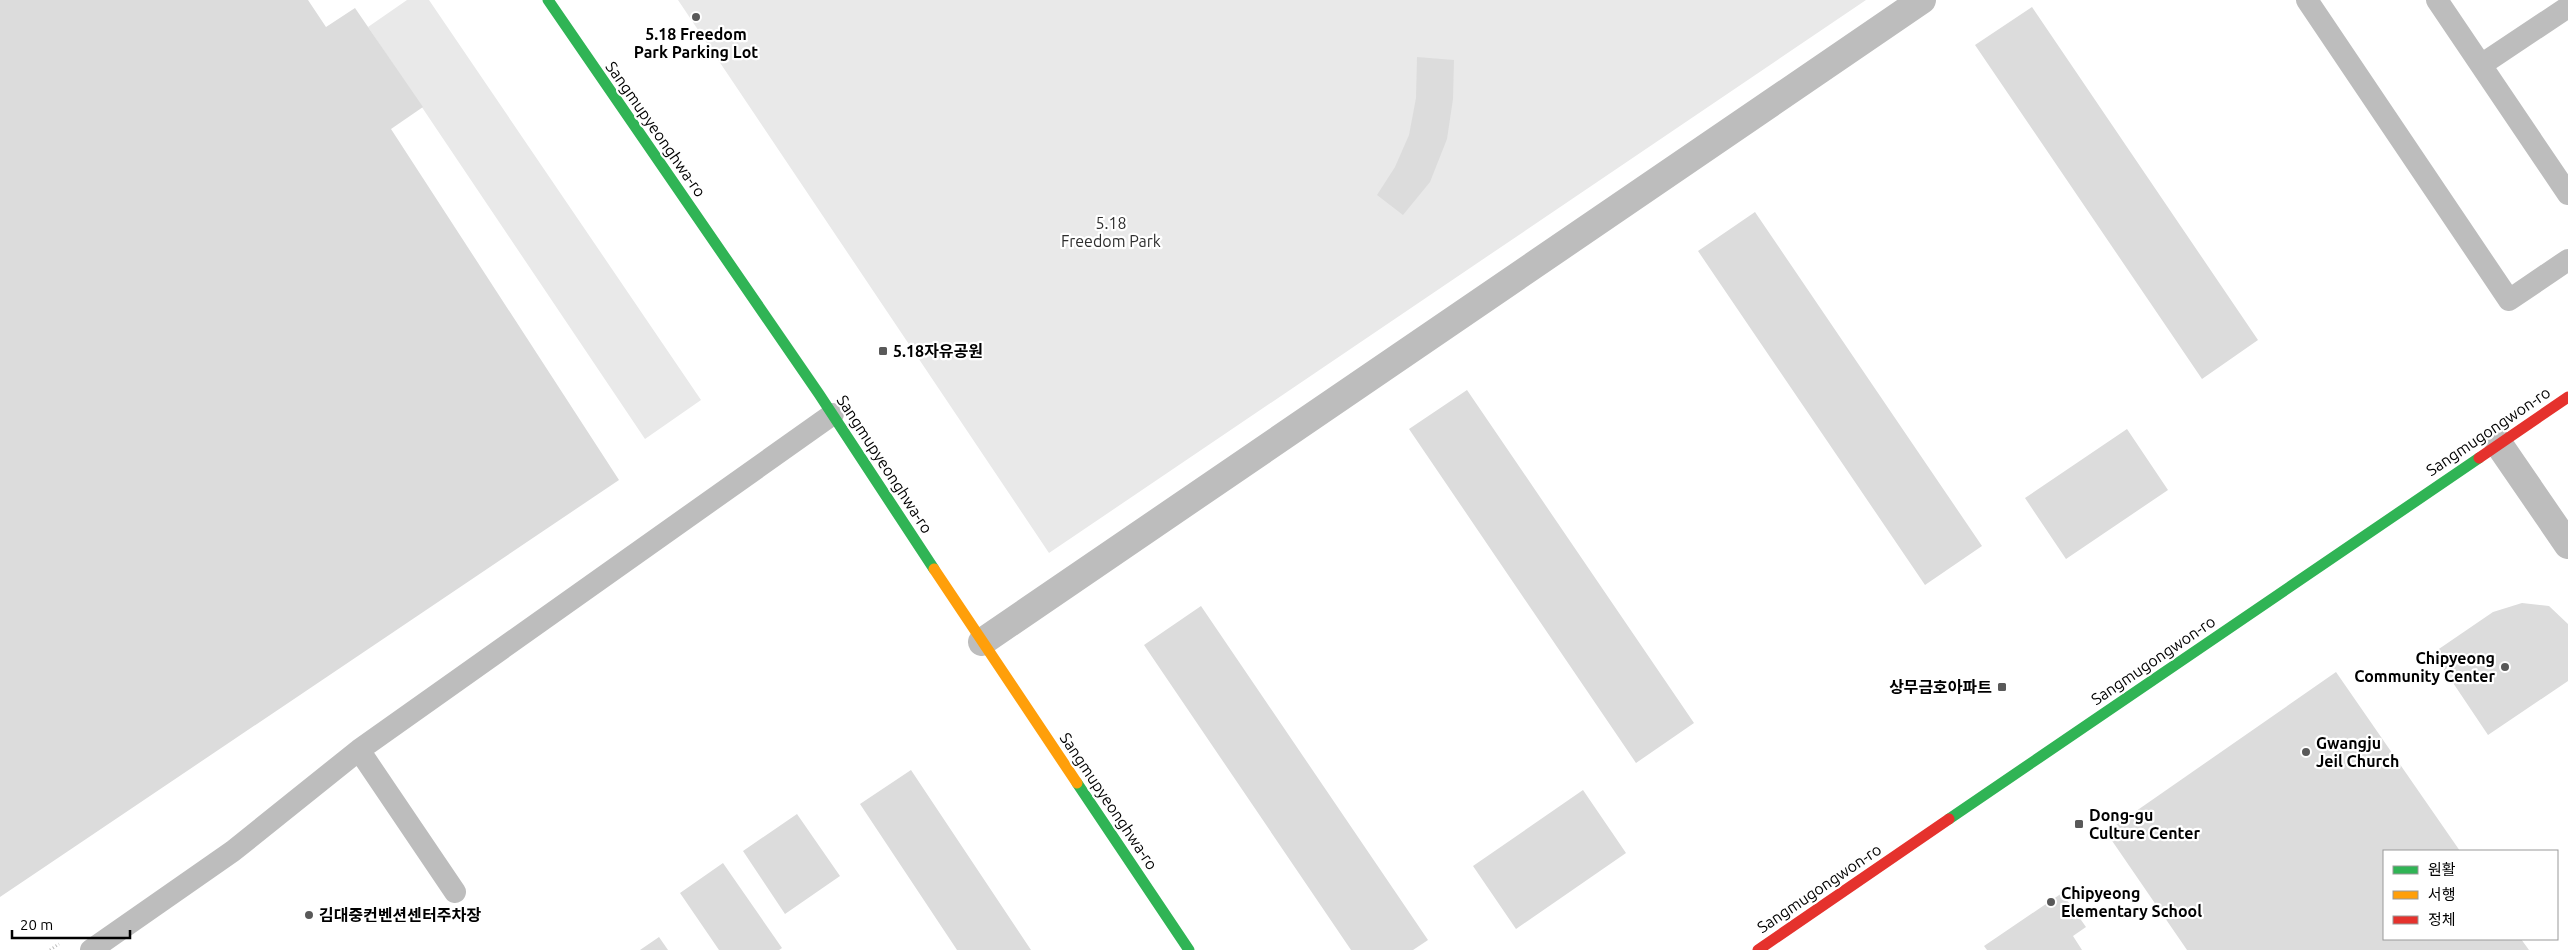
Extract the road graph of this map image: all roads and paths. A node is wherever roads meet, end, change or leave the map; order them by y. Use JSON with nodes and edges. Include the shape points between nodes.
{"nodes":[{"id":1,"x":548,"y":0,"type":"edge"},
{"id":2,"x":1922,"y":0,"type":"edge"},
{"id":3,"x":2307,"y":0,"type":"edge"},
{"id":4,"x":2437,"y":0,"type":"edge"},
{"id":5,"x":2568,"y":6,"type":"edge"},
{"id":6,"x":2481,"y":65,"type":"junction"},
{"id":7,"x":2568,"y":194,"type":"edge"},
{"id":8,"x":2568,"y":260,"type":"edge"},
{"id":9,"x":2568,"y":397,"type":"edge"},
{"id":10,"x":833,"y":414,"type":"junction"},
{"id":11,"x":2498,"y":443,"type":"junction"},
{"id":12,"x":2568,"y":545,"type":"edge"},
{"id":13,"x":982,"y":642,"type":"junction"},
{"id":14,"x":359,"y":750,"type":"junction"},
{"id":15,"x":455,"y":892,"type":"dead end"},
{"id":16,"x":91,"y":950,"type":"edge"},
{"id":17,"x":1189,"y":950,"type":"edge"},
{"id":18,"x":1758,"y":950,"type":"edge"}],
"edges":[{"from":1,"to":10,"type":"street","name":"Sangmupyeonghwa-ro"},
{"from":2,"to":13,"type":"street"},
{"from":3,"to":8,"type":"lane","via":[[2509,300]]},
{"from":4,"to":6,"type":"lane"},
{"from":5,"to":6,"type":"lane"},
{"from":6,"to":7,"type":"lane"},
{"from":9,"to":11,"type":"street","name":"Sangmugongwon-ro"},
{"from":10,"to":13,"type":"street","name":"Sangmupyeonghwa-ro"},
{"from":10,"to":14,"type":"lane"},
{"from":11,"to":12,"type":"street"},
{"from":11,"to":18,"type":"street","name":"Sangmugongwon-ro"},
{"from":13,"to":17,"type":"street","name":"Sangmupyeonghwa-ro"},
{"from":14,"to":15,"type":"lane"},
{"from":14,"to":16,"type":"lane","via":[[233,851]]}]}
